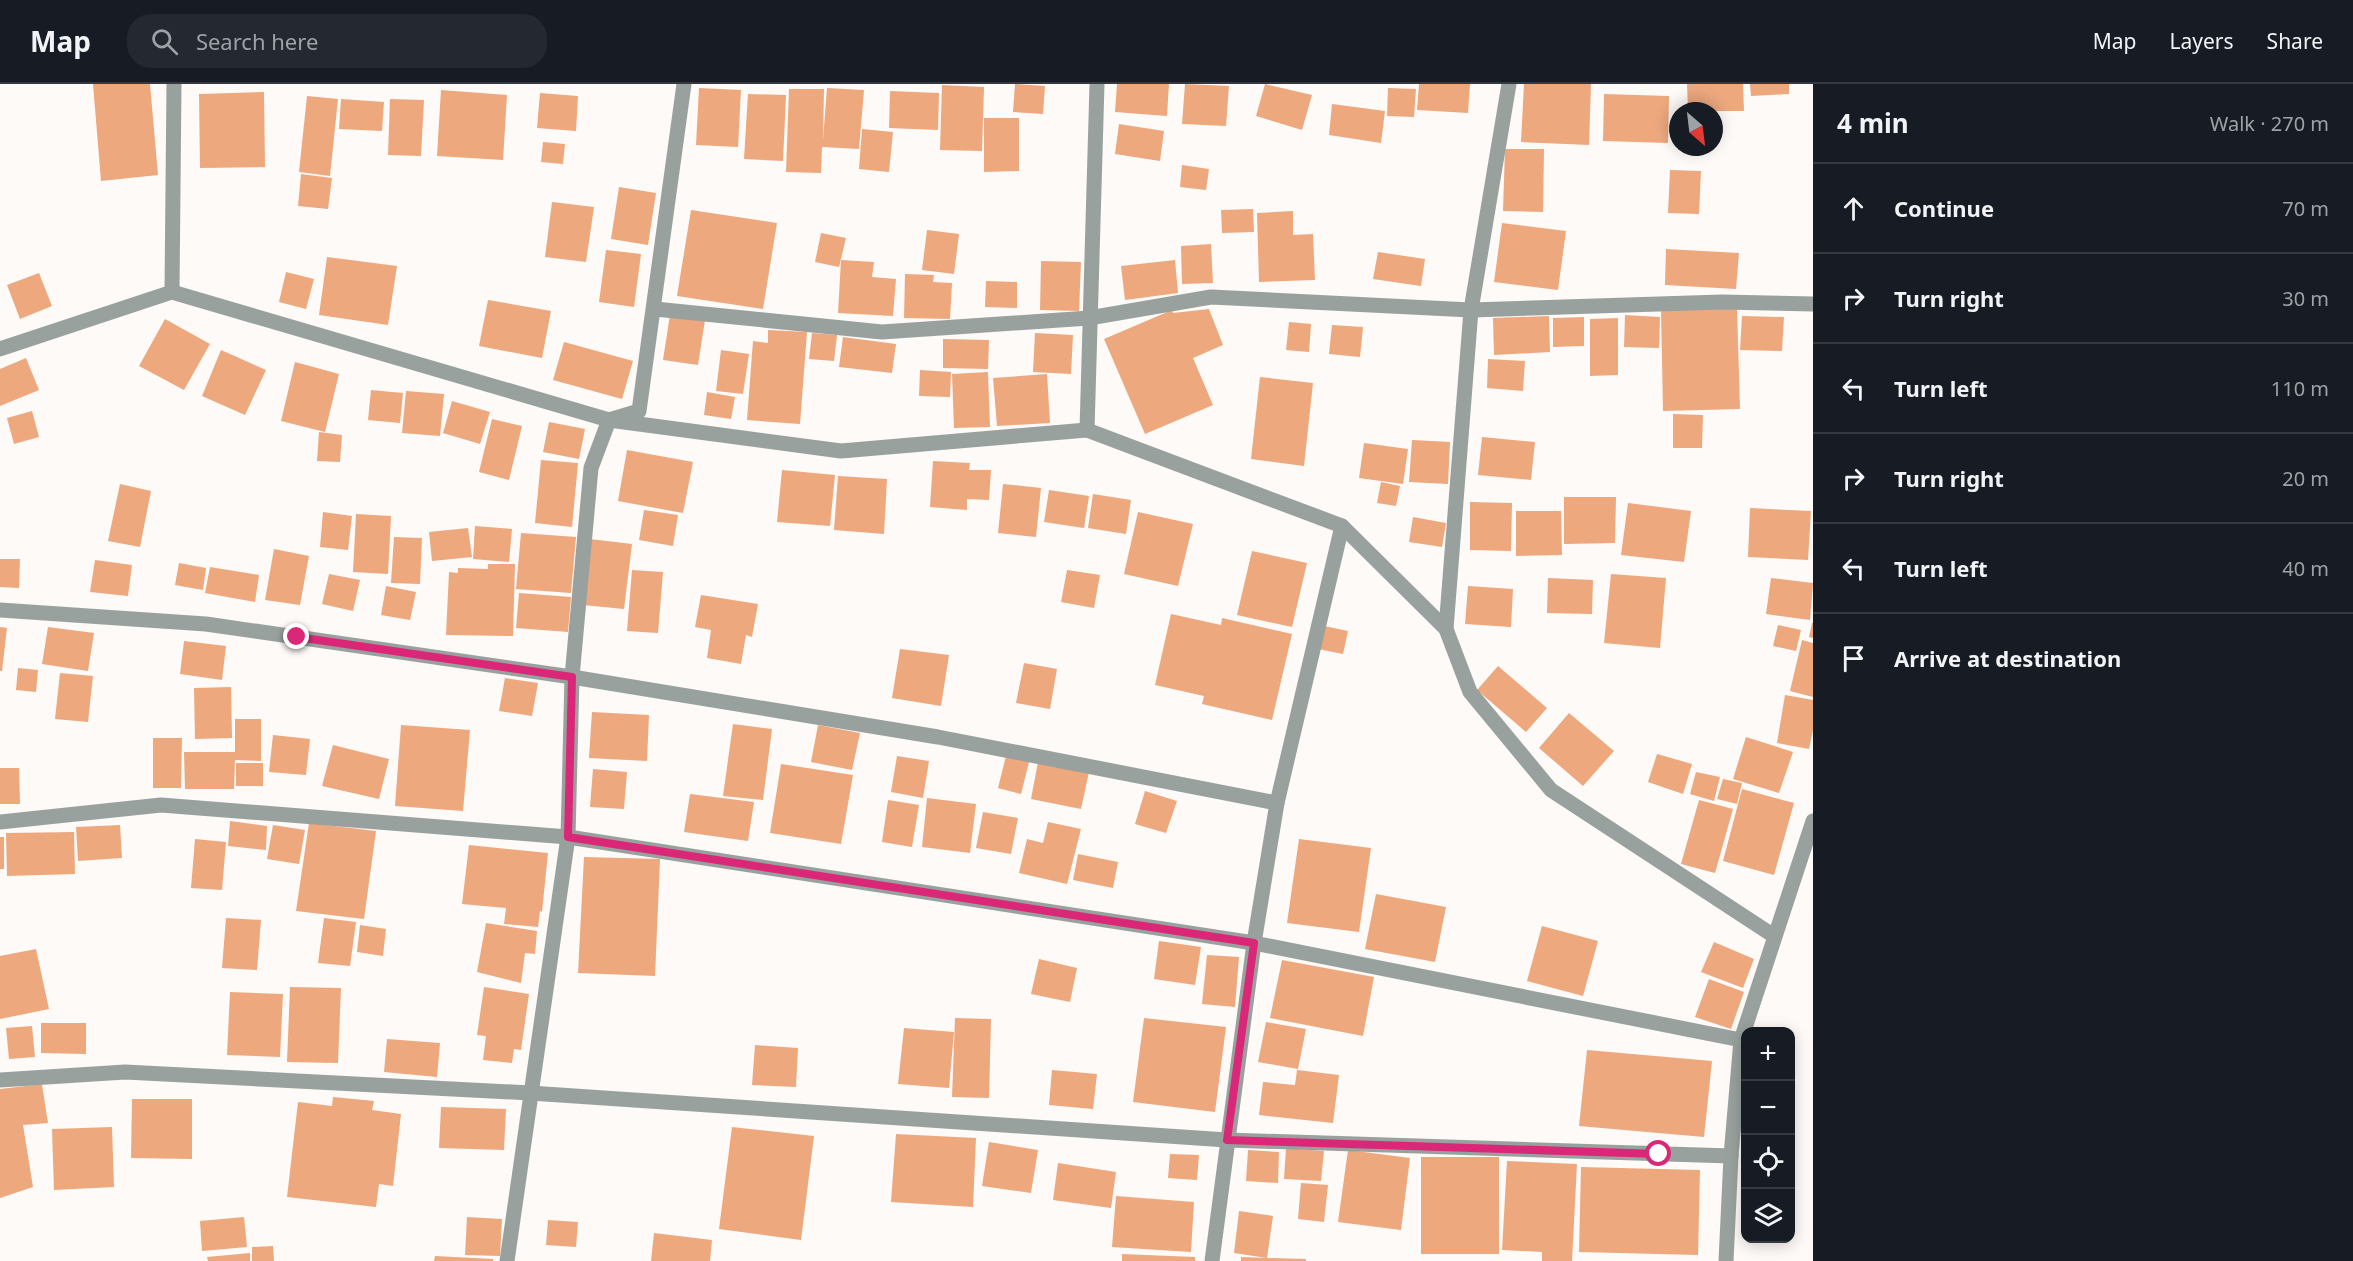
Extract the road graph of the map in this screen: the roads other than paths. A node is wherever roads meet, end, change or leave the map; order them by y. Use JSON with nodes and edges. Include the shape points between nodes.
{"nodes":[{"id":1,"x":174,"y":84,"type":"edge"},
{"id":2,"x":684,"y":84,"type":"edge"},
{"id":3,"x":1096,"y":84,"type":"edge"},
{"id":4,"x":1509,"y":84,"type":"edge"},
{"id":5,"x":172,"y":292,"type":"junction"},
{"id":6,"x":1813,"y":304,"type":"edge"},
{"id":7,"x":655,"y":309,"type":"junction"},
{"id":8,"x":1471,"y":310,"type":"junction"},
{"id":9,"x":1089,"y":318,"type":"junction"},
{"id":10,"x":0,"y":349,"type":"edge"},
{"id":11,"x":609,"y":420,"type":"junction"},
{"id":12,"x":1087,"y":430,"type":"junction"},
{"id":13,"x":1342,"y":526,"type":"junction"},
{"id":14,"x":0,"y":610,"type":"edge"},
{"id":15,"x":1446,"y":629,"type":"junction"},
{"id":16,"x":572,"y":677,"type":"junction"},
{"id":17,"x":1276,"y":803,"type":"junction"},
{"id":18,"x":1813,"y":821,"type":"edge"},
{"id":19,"x":0,"y":822,"type":"edge"},
{"id":20,"x":568,"y":837,"type":"junction"},
{"id":21,"x":1774,"y":936,"type":"junction"},
{"id":22,"x":1254,"y":943,"type":"junction"},
{"id":23,"x":1745,"y":1027,"type":"edge"},
{"id":24,"x":1741,"y":1040,"type":"joint"},
{"id":25,"x":0,"y":1080,"type":"edge"},
{"id":26,"x":530,"y":1093,"type":"junction"},
{"id":27,"x":1227,"y":1140,"type":"junction"},
{"id":28,"x":1731,"y":1156,"type":"junction"},
{"id":29,"x":507,"y":1261,"type":"edge"},
{"id":30,"x":1212,"y":1261,"type":"edge"},
{"id":31,"x":1726,"y":1261,"type":"edge"}],
"edges":[{"from":1,"to":5,"type":"street"},
{"from":2,"to":7,"type":"street"},
{"from":3,"to":9,"type":"street"},
{"from":4,"to":8,"type":"street"},
{"from":5,"to":10,"type":"street"},
{"from":5,"to":11,"type":"street"},
{"from":6,"to":8,"type":"street","via":[[1722,302]]},
{"from":7,"to":9,"type":"street","via":[[882,332]]},
{"from":7,"to":11,"type":"street","via":[[639,411]]},
{"from":8,"to":9,"type":"street","via":[[1211,297]]},
{"from":8,"to":15,"type":"street"},
{"from":9,"to":12,"type":"street"},
{"from":11,"to":12,"type":"street","via":[[841,451]]},
{"from":11,"to":16,"type":"street","via":[[591,468]]},
{"from":12,"to":13,"type":"street"},
{"from":13,"to":15,"type":"street"},
{"from":13,"to":17,"type":"street"},
{"from":14,"to":16,"type":"street","via":[[206,624]]},
{"from":15,"to":21,"type":"street","via":[[1470,692],[1551,790]]},
{"from":16,"to":17,"type":"street","via":[[938,737]]},
{"from":16,"to":20,"type":"street"},
{"from":17,"to":22,"type":"street"},
{"from":18,"to":21,"type":"street"},
{"from":19,"to":20,"type":"street","via":[[161,804]]},
{"from":20,"to":22,"type":"street"},
{"from":20,"to":26,"type":"street"},
{"from":21,"to":23,"type":"street"},
{"from":22,"to":24,"type":"street"},
{"from":22,"to":27,"type":"street"},
{"from":24,"to":28,"type":"street"},
{"from":25,"to":26,"type":"street","via":[[125,1072]]},
{"from":26,"to":27,"type":"street"},
{"from":26,"to":29,"type":"street"},
{"from":27,"to":28,"type":"street"},
{"from":27,"to":30,"type":"street"},
{"from":28,"to":31,"type":"street"}]}
